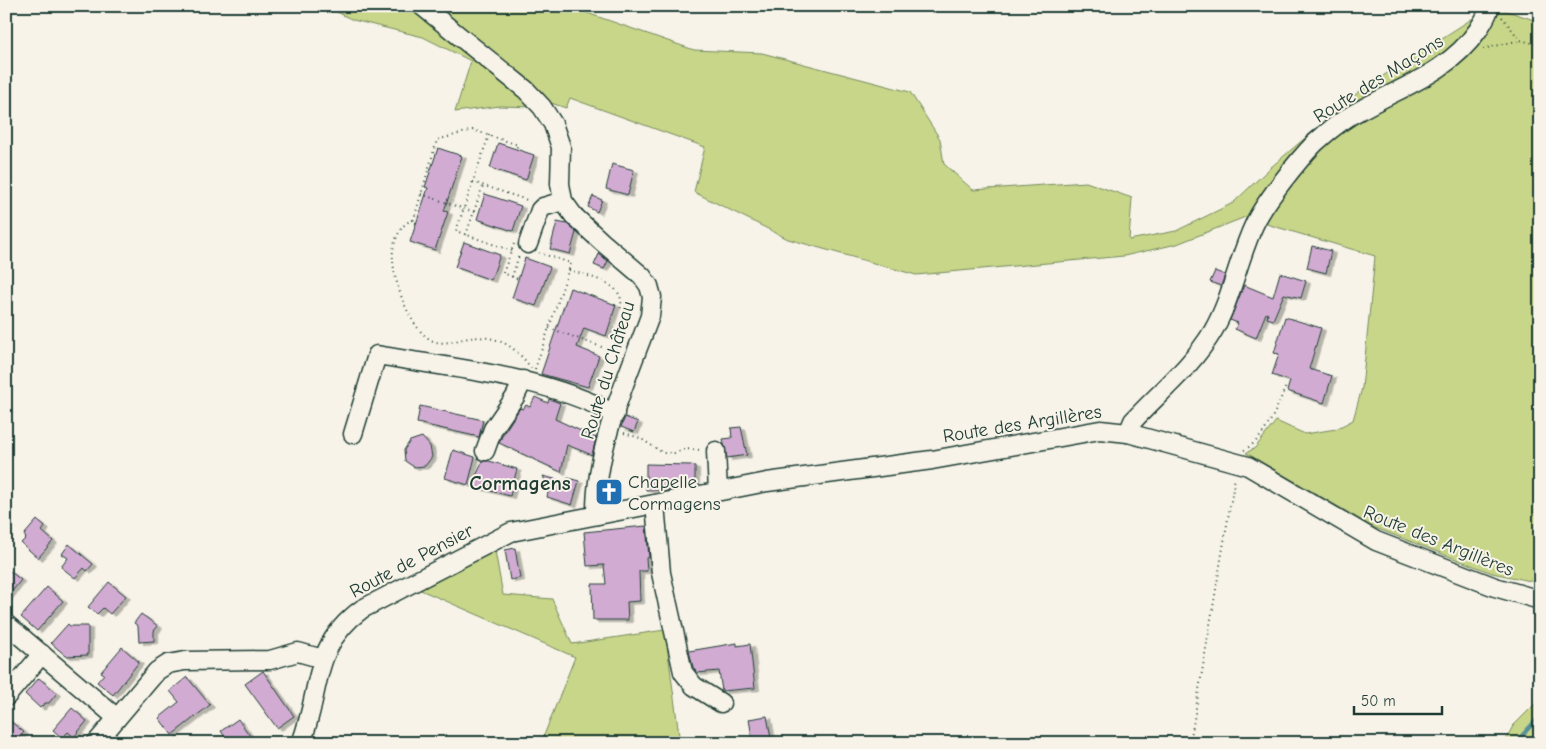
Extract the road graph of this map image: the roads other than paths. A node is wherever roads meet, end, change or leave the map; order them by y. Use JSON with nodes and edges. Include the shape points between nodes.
{"nodes":[{"id":1,"x":422,"y":6,"type":"edge"},
{"id":2,"x":1495,"y":9,"type":"edge"},
{"id":3,"x":563,"y":201,"type":"junction"},
{"id":4,"x":528,"y":247,"type":"road end"},
{"id":5,"x":523,"y":380,"type":"junction"},
{"id":6,"x":613,"y":421,"type":"junction"},
{"id":7,"x":1128,"y":433,"type":"junction"},
{"id":8,"x":353,"y":434,"type":"dead end"},
{"id":9,"x":485,"y":451,"type":"dead end"},
{"id":10,"x":716,"y":451,"type":"road end"},
{"id":11,"x":718,"y":491,"type":"junction"},
{"id":12,"x":655,"y":504,"type":"junction"},
{"id":13,"x":596,"y":514,"type":"junction"},
{"id":14,"x":1540,"y":600,"type":"edge"},
{"id":15,"x":6,"y":624,"type":"edge"},
{"id":16,"x":42,"y":654,"type":"junction"},
{"id":17,"x":323,"y":659,"type":"junction"},
{"id":18,"x":6,"y":696,"type":"edge"},
{"id":19,"x":721,"y":703,"type":"dead end"},
{"id":20,"x":117,"y":718,"type":"junction"},
{"id":21,"x":96,"y":743,"type":"edge"},
{"id":22,"x":301,"y":743,"type":"edge"}],
"edges":[{"from":1,"to":3,"type":"street","via":[[526,90],[542,108],[553,124],[561,147]]},
{"from":2,"to":7,"type":"street","name":"Route des Maçons","via":[[1488,13],[1466,47],[1433,73],[1335,125],[1295,166],[1254,223],[1223,308],[1198,354],[1132,421]]},
{"from":3,"to":4,"type":"street","via":[[543,207]]},
{"from":3,"to":6,"type":"street","name":"Route du Château","via":[[574,216],[650,286],[650,316]]},
{"from":5,"to":6,"type":"street","via":[[590,401]]},
{"from":5,"to":8,"type":"street","via":[[377,355]]},
{"from":5,"to":9,"type":"street","via":[[493,429]]},
{"from":6,"to":13,"type":"street","name":"Route du Château","via":[[599,470]]},
{"from":7,"to":11,"type":"street","name":"Route des Argillères","via":[[1100,430],[932,460]]},
{"from":7,"to":14,"type":"street","name":"Route des Argillères","via":[[1240,463],[1376,541],[1495,587]]},
{"from":10,"to":11,"type":"street"},
{"from":11,"to":12,"type":"street","name":"Route des Argillères"},
{"from":12,"to":13,"type":"street","name":"Route des Argillères"},
{"from":12,"to":19,"type":"street","via":[[661,573],[683,672],[694,686]]},
{"from":13,"to":17,"type":"street","name":"Route de Pensier","via":[[511,532],[484,544],[362,609],[347,620],[333,637]]},
{"from":15,"to":16,"type":"street"},
{"from":16,"to":18,"type":"street"},
{"from":16,"to":20,"type":"street"},
{"from":17,"to":20,"type":"street","via":[[298,652],[270,660],[168,664],[157,671]]},
{"from":17,"to":22,"type":"street","name":"Route de Pensier"},
{"from":20,"to":21,"type":"street"}]}
